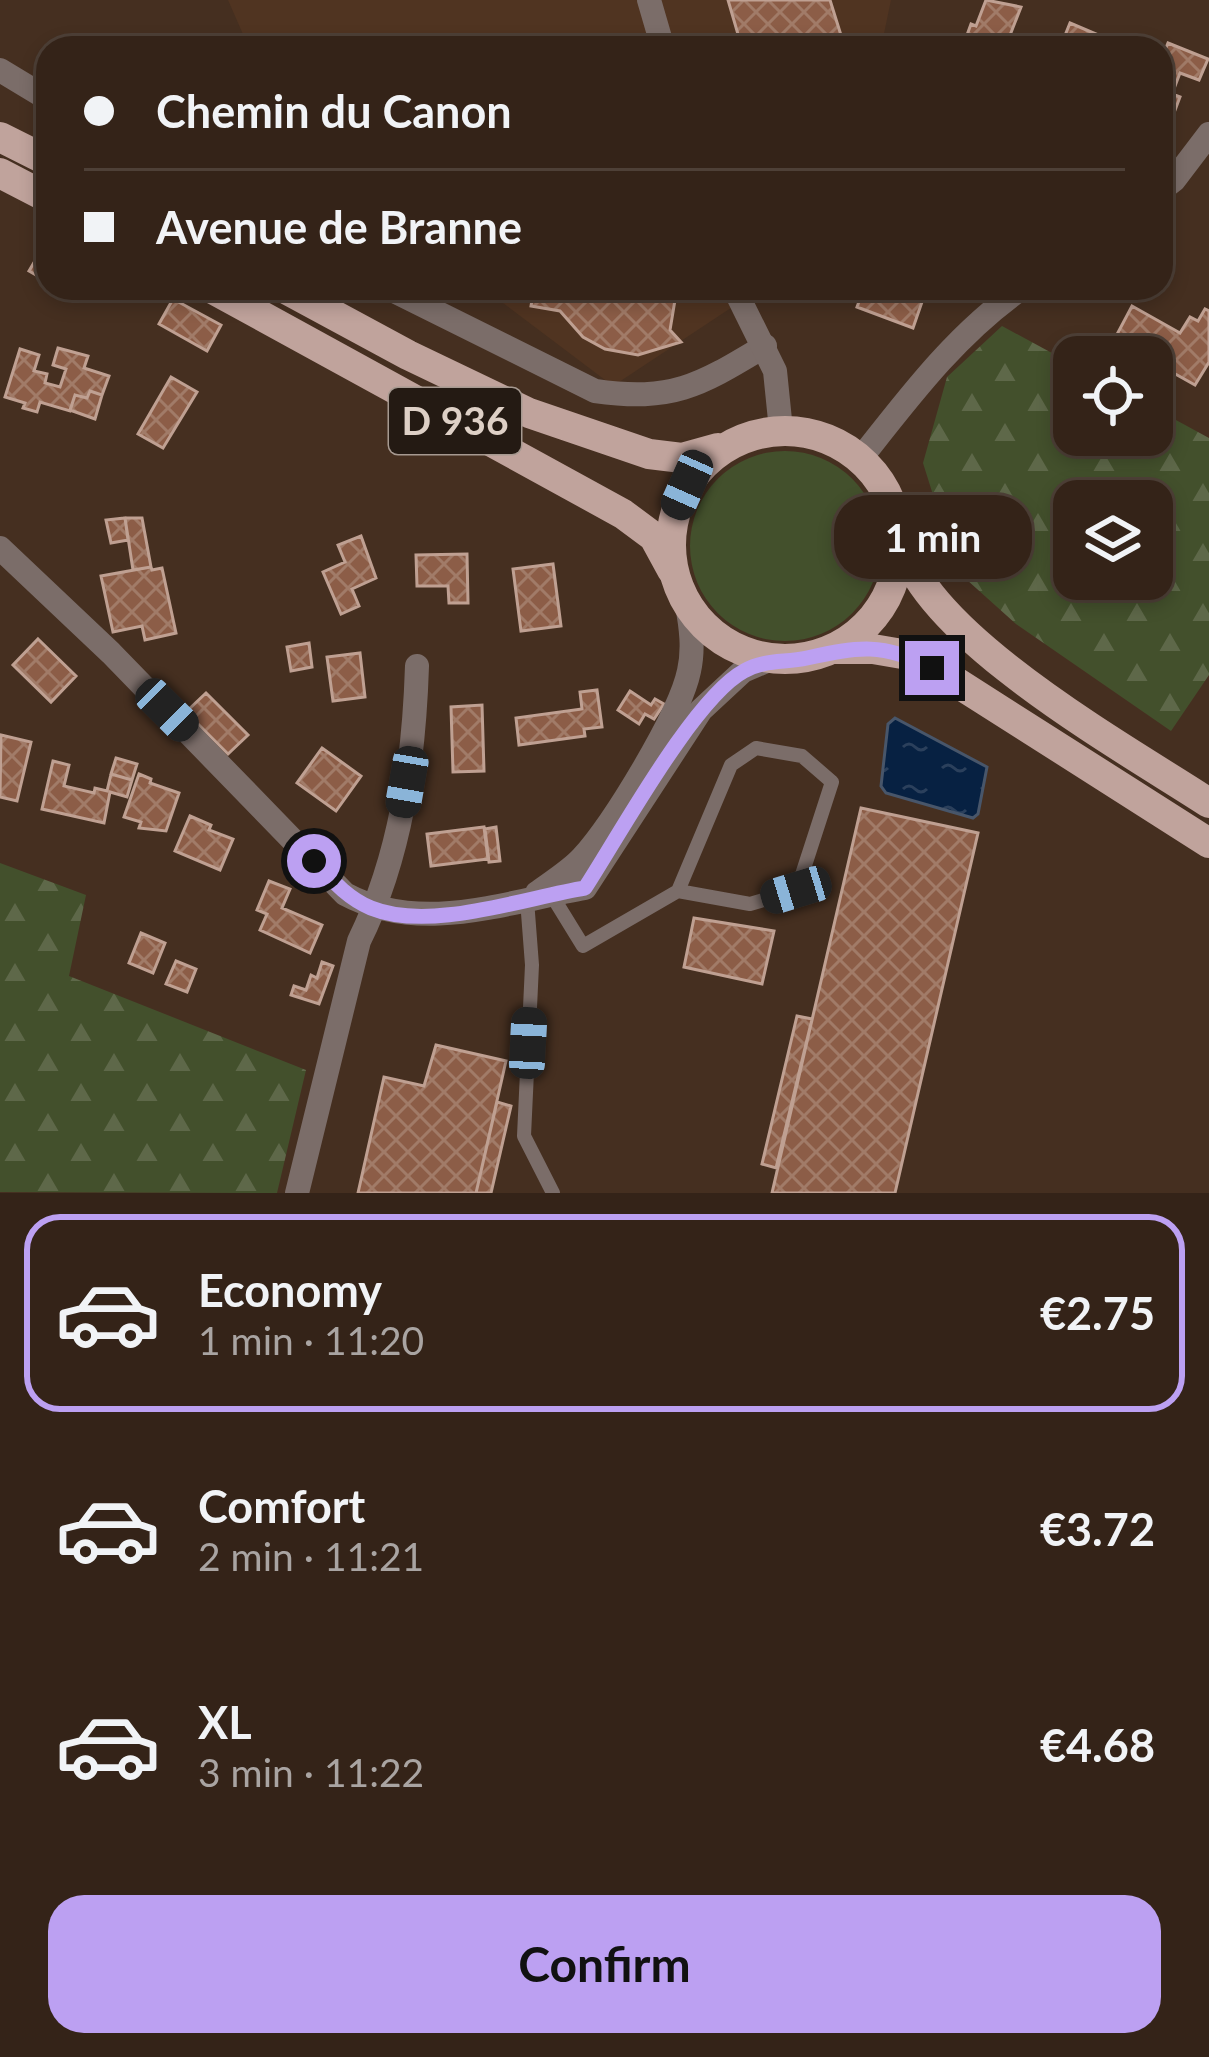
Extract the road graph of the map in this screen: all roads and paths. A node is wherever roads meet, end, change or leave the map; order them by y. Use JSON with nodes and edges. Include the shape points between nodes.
{"nodes":[{"id":1,"x":650,"y":0,"type":"edge"},
{"id":2,"x":660,"y":36,"type":"edge"},
{"id":3,"x":0,"y":70,"type":"edge"},
{"id":4,"x":36,"y":92,"type":"edge"},
{"id":5,"x":1209,"y":134,"type":"edge"},
{"id":6,"x":0,"y":137,"type":"edge"},
{"id":7,"x":36,"y":155,"type":"edge"},
{"id":8,"x":0,"y":173,"type":"edge"},
{"id":9,"x":1173,"y":181,"type":"edge"},
{"id":10,"x":36,"y":192,"type":"edge"},
{"id":11,"x":234,"y":300,"type":"edge"},
{"id":12,"x":306,"y":300,"type":"edge"},
{"id":13,"x":412,"y":300,"type":"edge"},
{"id":14,"x":740,"y":300,"type":"edge"},
{"id":15,"x":1004,"y":300,"type":"edge"},
{"id":16,"x":765,"y":346,"type":"junction"},
{"id":17,"x":781,"y":430,"type":"junction"},
{"id":18,"x":735,"y":442,"type":"junction"},
{"id":19,"x":861,"y":458,"type":"junction"},
{"id":20,"x":900,"y":532,"type":"junction"},
{"id":21,"x":0,"y":548,"type":"edge"},
{"id":22,"x":681,"y":592,"type":"junction"},
{"id":23,"x":834,"y":649,"type":"junction"},
{"id":24,"x":771,"y":659,"type":"junction"},
{"id":25,"x":417,"y":666,"type":"dead end"},
{"id":26,"x":1209,"y":803,"type":"edge"},
{"id":27,"x":1209,"y":843,"type":"edge"},
{"id":28,"x":678,"y":891,"type":"junction"},
{"id":29,"x":539,"y":897,"type":"junction"},
{"id":30,"x":374,"y":910,"type":"junction"},
{"id":31,"x":297,"y":1193,"type":"edge"},
{"id":32,"x":553,"y":1193,"type":"edge"}],
"edges":[{"from":1,"to":2,"type":"street"},
{"from":3,"to":4,"type":"street"},
{"from":5,"to":9,"type":"street"},
{"from":6,"to":7,"type":"main road"},
{"from":8,"to":10,"type":"main road"},
{"from":11,"to":22,"type":"main road","number":"D 936","via":[[623,514],[654,538]]},
{"from":12,"to":18,"type":"main road","number":"D 936","via":[[529,412],[649,454],[682,458]]},
{"from":13,"to":16,"type":"street","via":[[595,392],[630,396],[697,386]]},
{"from":14,"to":16,"type":"street"},
{"from":15,"to":19,"type":"street"},
{"from":16,"to":17,"type":"street"},
{"from":17,"to":18,"type":"main road"},
{"from":17,"to":19,"type":"main road","via":[[837,442]]},
{"from":18,"to":22,"type":"main road","via":[[708,460],[681,500],[670,547]]},
{"from":19,"to":20,"type":"main road","via":[[880,479]]},
{"from":20,"to":23,"type":"main road","via":[[886,601]]},
{"from":20,"to":26,"type":"main road","via":[[915,575],[976,641]]},
{"from":21,"to":30,"type":"street","via":[[345,894]]},
{"from":22,"to":24,"type":"main road","via":[[709,631]]},
{"from":22,"to":29,"type":"street","via":[[692,634],[680,703],[582,858]]},
{"from":23,"to":24,"type":"main road"},
{"from":23,"to":27,"type":"main road","via":[[908,656]]},
{"from":24,"to":29,"type":"street","via":[[743,671],[701,710],[585,888]]},
{"from":25,"to":30,"type":"street","via":[[415,741]]},
{"from":28,"to":28,"type":"lane","via":[[750,904],[796,890],[832,782],[802,756],[756,748],[731,765]]},
{"from":28,"to":29,"type":"lane","via":[[583,946]]},
{"from":29,"to":30,"type":"street","via":[[428,916]]},
{"from":29,"to":32,"type":"lane","via":[[524,1136]]},
{"from":30,"to":31,"type":"street","via":[[359,941]]}]}
